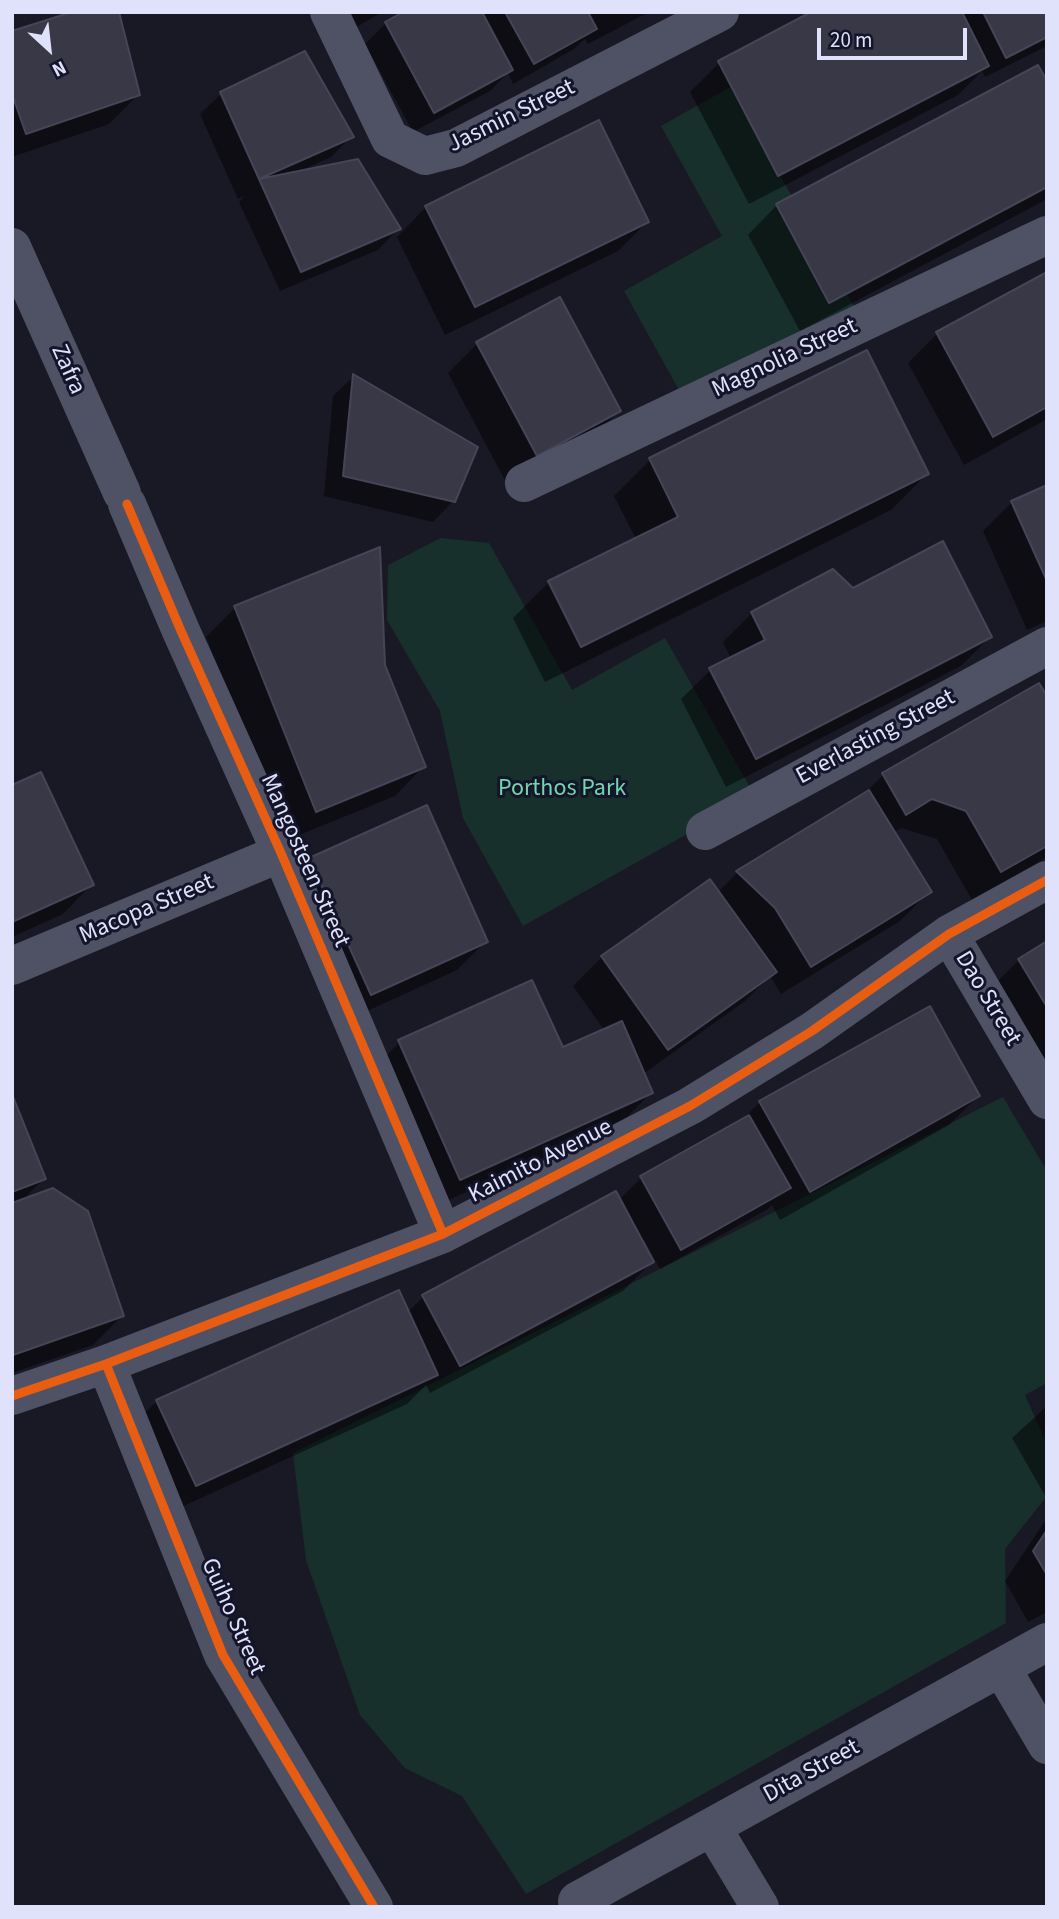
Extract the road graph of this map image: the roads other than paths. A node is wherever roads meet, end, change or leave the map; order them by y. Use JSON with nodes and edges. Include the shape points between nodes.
{"nodes":[{"id":1,"x":329,"y":12,"type":"edge"},
{"id":2,"x":720,"y":12,"type":"edge"},
{"id":3,"x":1047,"y":235,"type":"edge"},
{"id":4,"x":16,"y":266,"type":"edge"},
{"id":5,"x":524,"y":483,"type":"dead end"},
{"id":6,"x":125,"y":498,"type":"joint"},
{"id":7,"x":1047,"y":646,"type":"edge"},
{"id":8,"x":705,"y":831,"type":"dead end"},
{"id":9,"x":281,"y":853,"type":"junction"},
{"id":10,"x":1047,"y":880,"type":"edge"},
{"id":11,"x":949,"y":934,"type":"junction"},
{"id":12,"x":12,"y":966,"type":"edge"},
{"id":13,"x":1047,"y":1100,"type":"edge"},
{"id":14,"x":443,"y":1234,"type":"junction"},
{"id":15,"x":106,"y":1364,"type":"junction"},
{"id":16,"x":12,"y":1396,"type":"edge"},
{"id":17,"x":1047,"y":1642,"type":"edge"},
{"id":18,"x":1000,"y":1667,"type":"junction"},
{"id":19,"x":1047,"y":1745,"type":"edge"},
{"id":20,"x":712,"y":1827,"type":"junction"},
{"id":21,"x":577,"y":1901,"type":"dead end"},
{"id":22,"x":374,"y":1907,"type":"edge"},
{"id":23,"x":760,"y":1907,"type":"edge"}],
"edges":[{"from":1,"to":2,"type":"street","name":"Jasmin Street","via":[[390,139],[425,156],[456,148]]},
{"from":3,"to":5,"type":"street","name":"Magnolia Street"},
{"from":4,"to":6,"type":"street","name":"Zafra"},
{"from":6,"to":9,"type":"street","name":"Mangosteen Street"},
{"from":7,"to":8,"type":"street","name":"Everlasting Street"},
{"from":9,"to":12,"type":"street","name":"Macopa Street"},
{"from":9,"to":14,"type":"street","name":"Mangosteen Street"},
{"from":10,"to":11,"type":"street","name":"Kaimito Avenue"},
{"from":11,"to":13,"type":"street","name":"Dao Street"},
{"from":11,"to":14,"type":"street","name":"Kaimito Avenue","via":[[813,1031],[690,1106]]},
{"from":14,"to":15,"type":"street","name":"Kaimito Avenue"},
{"from":15,"to":16,"type":"street","name":"Kaimito Avenue"},
{"from":15,"to":22,"type":"street","name":"Guiho Street","via":[[223,1655]]},
{"from":17,"to":18,"type":"street","name":"Dita Street"},
{"from":18,"to":19,"type":"street"},
{"from":18,"to":20,"type":"street","name":"Dita Street"},
{"from":20,"to":21,"type":"street","name":"Dita Street"},
{"from":20,"to":23,"type":"street"}]}
